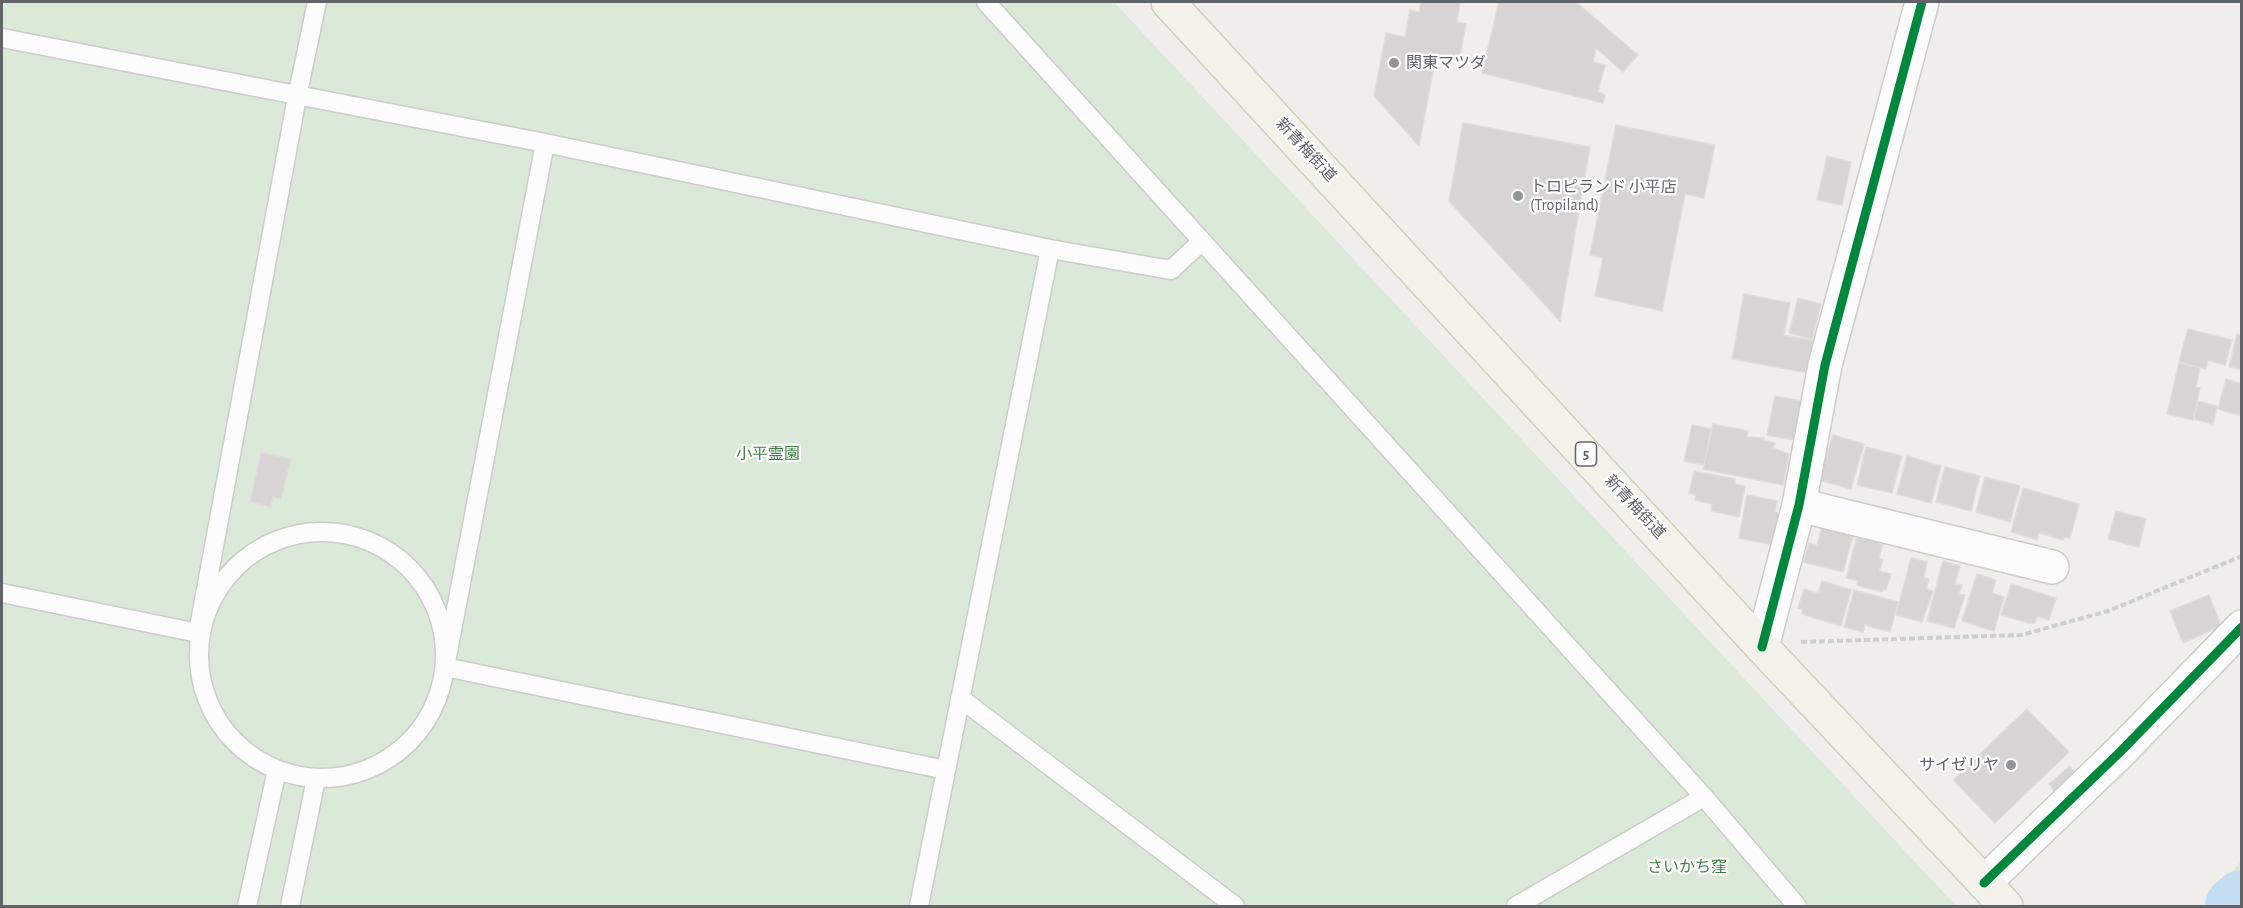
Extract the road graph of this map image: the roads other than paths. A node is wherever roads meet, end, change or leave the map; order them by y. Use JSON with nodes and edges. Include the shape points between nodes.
{"nodes":[{"id":1,"x":318,"y":2,"type":"edge"},
{"id":2,"x":986,"y":2,"type":"edge"},
{"id":3,"x":1168,"y":2,"type":"edge"},
{"id":4,"x":1922,"y":2,"type":"edge"},
{"id":5,"x":2,"y":38,"type":"edge"},
{"id":6,"x":297,"y":97,"type":"junction"},
{"id":7,"x":545,"y":143,"type":"junction"},
{"id":8,"x":1201,"y":242,"type":"junction"},
{"id":9,"x":1050,"y":249,"type":"junction"},
{"id":10,"x":1799,"y":505,"type":"junction"},
{"id":11,"x":2052,"y":567,"type":"dead end"},
{"id":12,"x":2,"y":593,"type":"edge"},
{"id":13,"x":2241,"y":627,"type":"edge"},
{"id":14,"x":198,"y":633,"type":"junction"},
{"id":15,"x":1762,"y":646,"type":"junction"},
{"id":16,"x":445,"y":667,"type":"junction"},
{"id":17,"x":960,"y":698,"type":"junction"},
{"id":18,"x":277,"y":770,"type":"junction"},
{"id":19,"x":946,"y":770,"type":"junction"},
{"id":20,"x":316,"y":779,"type":"junction"},
{"id":21,"x":1704,"y":797,"type":"junction"},
{"id":22,"x":1983,"y":883,"type":"junction"},
{"id":23,"x":247,"y":906,"type":"edge"},
{"id":24,"x":290,"y":906,"type":"edge"},
{"id":25,"x":919,"y":906,"type":"edge"},
{"id":26,"x":1235,"y":906,"type":"edge"},
{"id":27,"x":1516,"y":906,"type":"edge"},
{"id":28,"x":1797,"y":906,"type":"edge"},
{"id":29,"x":2006,"y":906,"type":"edge"}],
"edges":[{"from":1,"to":6,"type":"lane"},
{"from":2,"to":8,"type":"lane"},
{"from":3,"to":15,"type":"main road","name":"新青梅街道","number":"5"},
{"from":4,"to":10,"type":"street","via":[[1825,365]]},
{"from":5,"to":6,"type":"lane"},
{"from":6,"to":7,"type":"lane"},
{"from":6,"to":14,"type":"lane"},
{"from":7,"to":9,"type":"lane"},
{"from":7,"to":16,"type":"lane"},
{"from":8,"to":9,"type":"lane","via":[[1171,270]]},
{"from":8,"to":21,"type":"lane"},
{"from":9,"to":17,"type":"lane"},
{"from":10,"to":11,"type":"street"},
{"from":10,"to":15,"type":"street"},
{"from":12,"to":14,"type":"lane"},
{"from":13,"to":22,"type":"street","via":[[2120,752]]},
{"from":14,"to":16,"type":"lane","via":[[218,587],[239,562],[266,545],[297,534],[330,532],[362,538],[382,548],[416,576],[434,603],[444,634]]},
{"from":14,"to":18,"type":"lane","via":[[203,691],[220,725],[246,753]]},
{"from":15,"to":22,"type":"main road","name":"新青梅街道","number":"5"},
{"from":16,"to":19,"type":"lane"},
{"from":16,"to":20,"type":"lane","via":[[438,697],[424,725],[404,748],[378,766],[348,776]]},
{"from":17,"to":19,"type":"lane"},
{"from":17,"to":26,"type":"lane"},
{"from":18,"to":20,"type":"lane"},
{"from":18,"to":23,"type":"lane"},
{"from":19,"to":25,"type":"lane"},
{"from":20,"to":24,"type":"lane"},
{"from":21,"to":27,"type":"lane"},
{"from":21,"to":28,"type":"lane"},
{"from":22,"to":29,"type":"main road","name":"新青梅街道","number":"5"}]}
